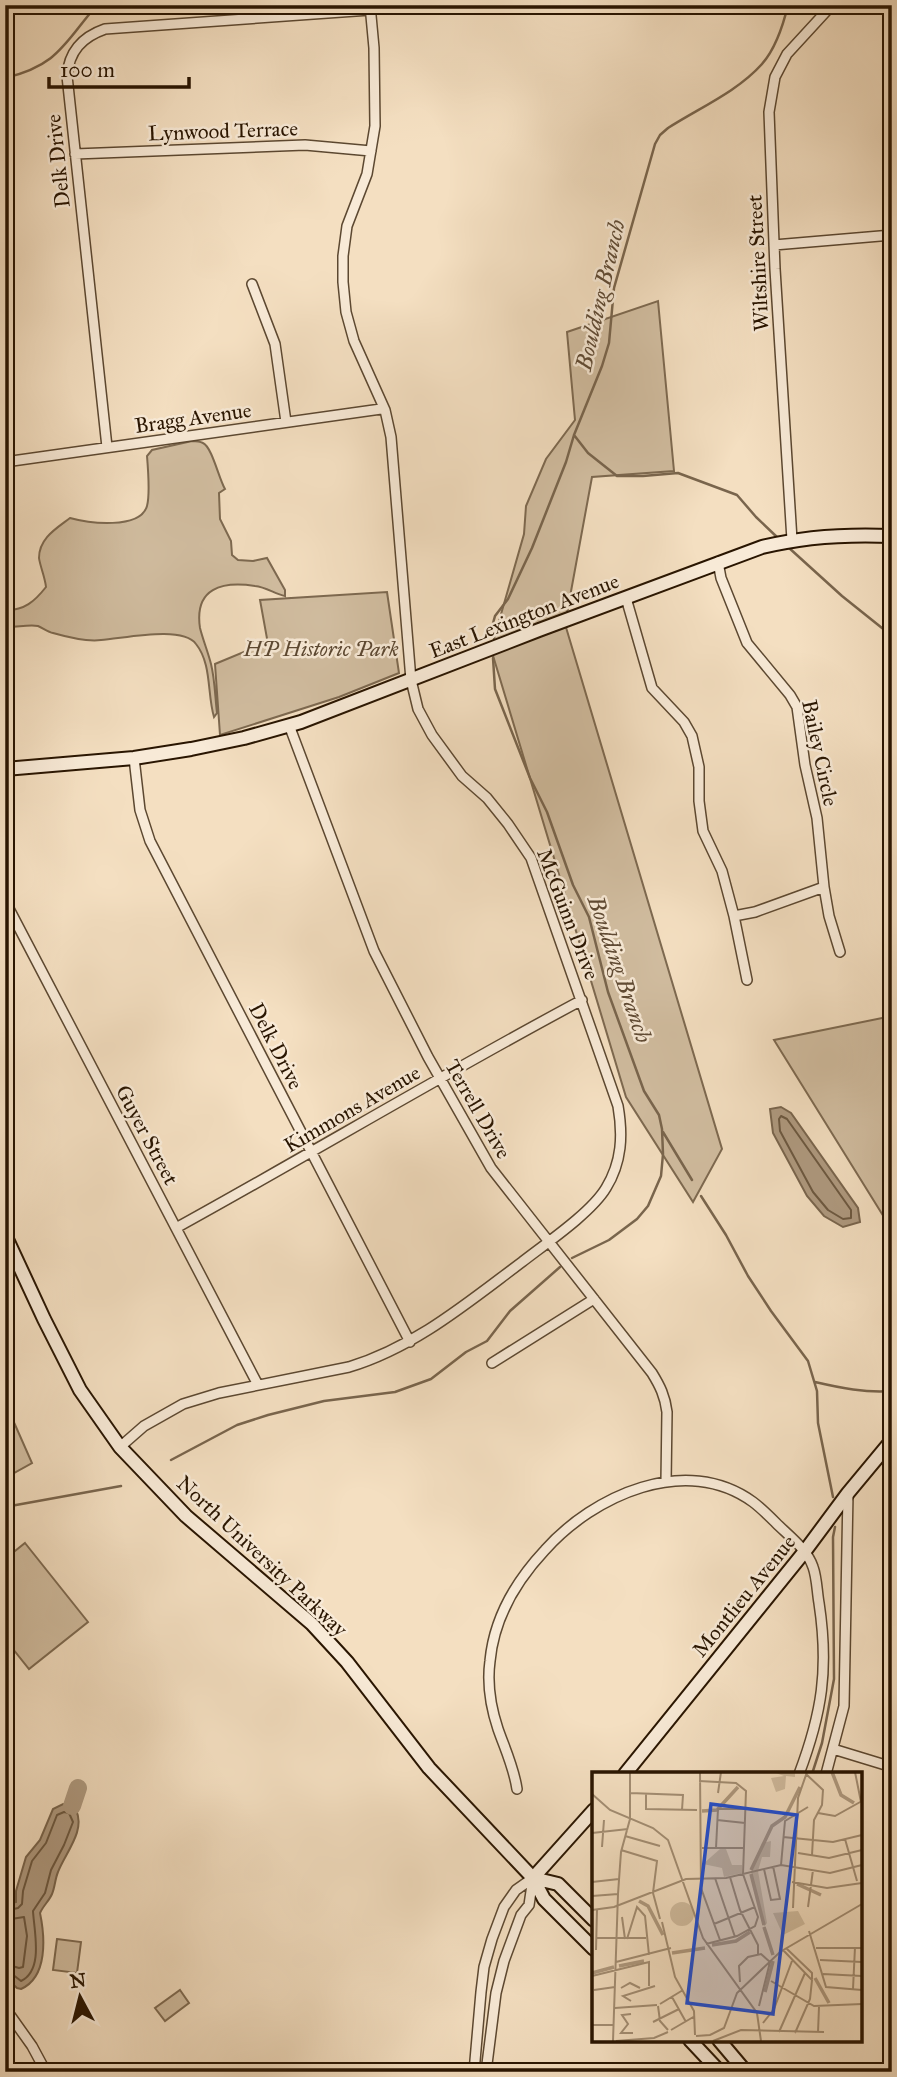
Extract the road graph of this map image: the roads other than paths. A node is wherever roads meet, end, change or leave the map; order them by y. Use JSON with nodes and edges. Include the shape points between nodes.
{"nodes":[{"id":1,"x":832,"y":5,"type":"edge"},
{"id":2,"x":370,"y":7,"type":"edge"},
{"id":3,"x":371,"y":151,"type":"junction"},
{"id":4,"x":75,"y":155,"type":"junction"},
{"id":5,"x":892,"y":235,"type":"edge"},
{"id":6,"x":774,"y":245,"type":"junction"},
{"id":7,"x":252,"y":284,"type":"dead end"},
{"id":8,"x":385,"y":410,"type":"junction"},
{"id":9,"x":286,"y":422,"type":"junction"},
{"id":10,"x":107,"y":447,"type":"junction"},
{"id":11,"x":5,"y":462,"type":"edge"},
{"id":12,"x":892,"y":536,"type":"edge"},
{"id":13,"x":793,"y":540,"type":"junction"},
{"id":14,"x":718,"y":562,"type":"junction"},
{"id":15,"x":626,"y":598,"type":"junction"},
{"id":16,"x":411,"y":680,"type":"junction"},
{"id":17,"x":289,"y":725,"type":"junction"},
{"id":18,"x":134,"y":758,"type":"junction"},
{"id":19,"x":5,"y":769,"type":"edge"},
{"id":20,"x":824,"y":887,"type":"junction"},
{"id":21,"x":5,"y":901,"type":"edge"},
{"id":22,"x":734,"y":916,"type":"junction"},
{"id":23,"x":841,"y":952,"type":"dead end"},
{"id":24,"x":747,"y":980,"type":"dead end"},
{"id":25,"x":582,"y":1000,"type":"junction"},
{"id":26,"x":440,"y":1078,"type":"junction"},
{"id":27,"x":311,"y":1153,"type":"junction"},
{"id":28,"x":176,"y":1228,"type":"junction"},
{"id":29,"x":5,"y":1235,"type":"edge"},
{"id":30,"x":548,"y":1242,"type":"junction"},
{"id":31,"x":594,"y":1299,"type":"junction"},
{"id":32,"x":410,"y":1342,"type":"junction"},
{"id":33,"x":492,"y":1363,"type":"dead end"},
{"id":34,"x":258,"y":1385,"type":"junction"},
{"id":35,"x":892,"y":1440,"type":"edge"},
{"id":36,"x":120,"y":1447,"type":"junction"},
{"id":37,"x":666,"y":1482,"type":"junction"},
{"id":38,"x":848,"y":1493,"type":"junction"},
{"id":39,"x":805,"y":1551,"type":"junction"},
{"id":40,"x":833,"y":1749,"type":"junction"},
{"id":41,"x":892,"y":1767,"type":"edge"},
{"id":42,"x":627,"y":1772,"type":"edge"},
{"id":43,"x":800,"y":1772,"type":"edge"},
{"id":44,"x":827,"y":1772,"type":"edge"},
{"id":45,"x":517,"y":1789,"type":"dead end"},
{"id":46,"x":592,"y":1812,"type":"edge"},
{"id":47,"x":533,"y":1878,"type":"junction"},
{"id":48,"x":592,"y":1918,"type":"edge"},
{"id":49,"x":592,"y":1947,"type":"edge"},
{"id":50,"x":5,"y":2008,"type":"edge"},
{"id":51,"x":692,"y":2042,"type":"edge"},
{"id":52,"x":721,"y":2042,"type":"edge"},
{"id":53,"x":892,"y":2054,"type":"edge"},
{"id":54,"x":46,"y":2072,"type":"edge"},
{"id":55,"x":474,"y":2072,"type":"edge"},
{"id":56,"x":486,"y":2072,"type":"edge"},
{"id":57,"x":720,"y":2072,"type":"edge"},
{"id":58,"x":746,"y":2072,"type":"edge"},
{"id":59,"x":885,"y":2072,"type":"edge"}],
"edges":[{"from":1,"to":6,"type":"street","name":"Wiltshire Street","via":[[787,54],[775,77],[769,112]]},
{"from":2,"to":3,"type":"street","name":"McGuinn Drive","via":[[375,126]]},
{"from":2,"to":4,"type":"street","name":"Delk Drive","via":[[93,33],[76,47],[68,67]]},
{"from":3,"to":4,"type":"street","name":"Lynwood Terrace","via":[[305,145]]},
{"from":3,"to":8,"type":"street","name":"McGuinn Drive","via":[[347,226],[342,282],[354,341]]},
{"from":4,"to":10,"type":"street","name":"Delk Drive"},
{"from":5,"to":6,"type":"street"},
{"from":6,"to":13,"type":"street","name":"Wiltshire Street"},
{"from":7,"to":9,"type":"street","via":[[275,344]]},
{"from":8,"to":9,"type":"street","name":"Bragg Avenue"},
{"from":8,"to":16,"type":"street","name":"McGuinn Drive"},
{"from":9,"to":10,"type":"street","name":"Bragg Avenue"},
{"from":10,"to":11,"type":"street","name":"Bragg Avenue"},
{"from":12,"to":13,"type":"main road","name":"East Lexington Avenue","via":[[839,534]]},
{"from":13,"to":14,"type":"main road","name":"East Lexington Avenue"},
{"from":14,"to":15,"type":"main road","name":"East Lexington Avenue"},
{"from":14,"to":20,"type":"street","name":"Bailey Circle","via":[[747,643],[797,707]]},
{"from":15,"to":16,"type":"main road","name":"East Lexington Avenue"},
{"from":15,"to":22,"type":"street","via":[[652,688],[692,736],[699,767],[702,831],[722,871]]},
{"from":16,"to":17,"type":"main road","name":"East Lexington Avenue"},
{"from":16,"to":25,"type":"street","name":"McGuinn Drive","via":[[418,709],[432,735],[531,858]]},
{"from":17,"to":18,"type":"main road","name":"East Lexington Avenue"},
{"from":17,"to":26,"type":"street","name":"Terrell Drive","via":[[374,951]]},
{"from":18,"to":19,"type":"main road","name":"East Lexington Avenue"},
{"from":18,"to":27,"type":"street","name":"Delk Drive","via":[[140,810],[150,841]]},
{"from":20,"to":22,"type":"street"},
{"from":20,"to":23,"type":"street","name":"Bailey Circle"},
{"from":21,"to":28,"type":"street","name":"Guyer Street"},
{"from":22,"to":24,"type":"street"},
{"from":25,"to":26,"type":"street","name":"Kimmons Avenue"},
{"from":25,"to":30,"type":"street","name":"McGuinn Drive","via":[[618,1106],[621,1147],[599,1199]]},
{"from":26,"to":27,"type":"street","name":"Kimmons Avenue"},
{"from":26,"to":30,"type":"street","name":"Terrell Drive","via":[[491,1168]]},
{"from":27,"to":28,"type":"street","name":"Kimmons Avenue"},
{"from":27,"to":32,"type":"street","name":"Delk Drive"},
{"from":28,"to":34,"type":"street","name":"Guyer Street"},
{"from":29,"to":36,"type":"main road","name":"North University Parkway","via":[[80,1390]]},
{"from":30,"to":31,"type":"street","name":"Terrell Drive"},
{"from":30,"to":32,"type":"street","name":"McGuinn Drive"},
{"from":31,"to":33,"type":"street"},
{"from":31,"to":37,"type":"street","name":"Terrell Drive","via":[[661,1388],[667,1412]]},
{"from":32,"to":34,"type":"street","name":"McGuinn Drive","via":[[349,1367]]},
{"from":34,"to":36,"type":"street","name":"McGuinn Drive","via":[[183,1404],[144,1426]]},
{"from":35,"to":38,"type":"main road","name":"Montlieu Avenue"},
{"from":36,"to":47,"type":"main road","name":"North University Parkway","via":[[186,1516],[312,1624],[429,1768]]},
{"from":37,"to":39,"type":"street","via":[[704,1483],[742,1495]]},
{"from":37,"to":45,"type":"street","via":[[617,1496],[571,1524],[528,1567],[514,1588],[495,1635],[489,1675]]},
{"from":38,"to":39,"type":"main road","name":"Montlieu Avenue"},
{"from":38,"to":40,"type":"street","via":[[846,1679]]},
{"from":39,"to":42,"type":"main road","name":"Montlieu Avenue"},
{"from":39,"to":43,"type":"street","via":[[814,1567],[824,1660],[821,1703]]},
{"from":40,"to":41,"type":"street"},
{"from":40,"to":44,"type":"street"},
{"from":46,"to":47,"type":"main road"},
{"from":47,"to":48,"type":"main road","name":"North University Parkway","via":[[558,1884]]},
{"from":47,"to":49,"type":"main road","name":"North University Parkway","via":[[544,1899]]},
{"from":47,"to":55,"type":"street","via":[[516,1890],[504,1907],[492,1939],[484,1967]]},
{"from":47,"to":56,"type":"street","via":[[529,1905],[517,1925],[496,1993]]},
{"from":50,"to":54,"type":"street"},
{"from":51,"to":57,"type":"main road"},
{"from":52,"to":58,"type":"main road"},
{"from":53,"to":59,"type":"street"}]}
